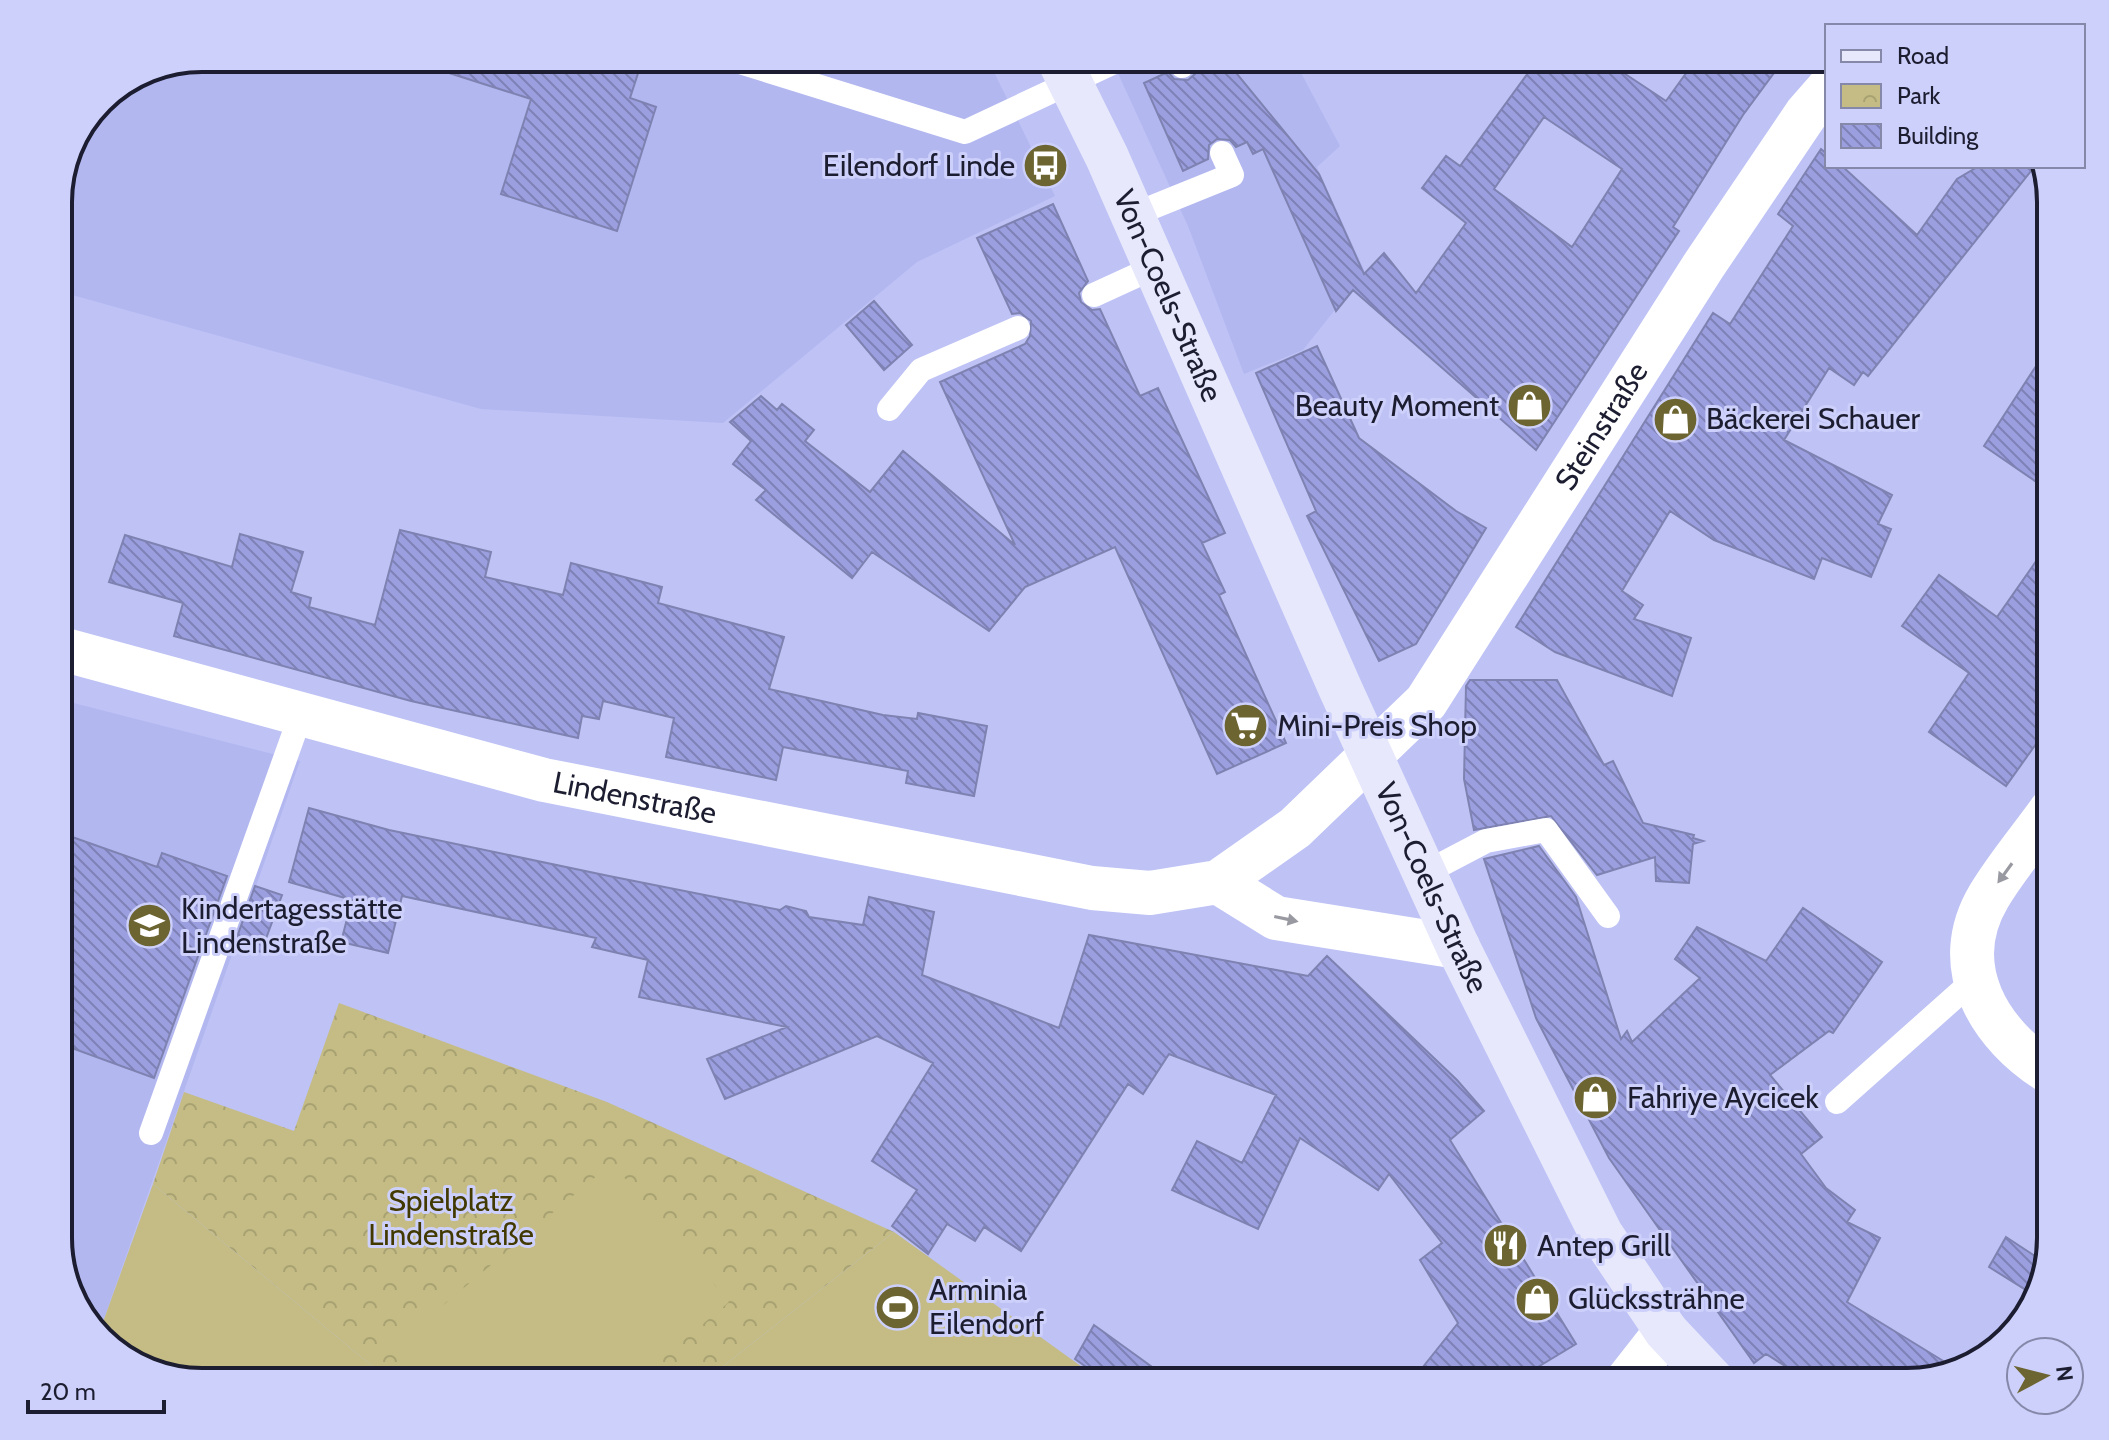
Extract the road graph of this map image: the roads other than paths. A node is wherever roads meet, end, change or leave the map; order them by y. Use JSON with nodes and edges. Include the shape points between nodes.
{"nodes":[{"id":1,"x":772,"y":72,"type":"edge"},
{"id":2,"x":1061,"y":72,"type":"edge"},
{"id":3,"x":1065,"y":72,"type":"edge"},
{"id":4,"x":1825,"y":92,"type":"edge"},
{"id":5,"x":1222,"y":153,"type":"dead end"},
{"id":6,"x":1133,"y":215,"type":"junction"},
{"id":7,"x":1155,"y":267,"type":"junction"},
{"id":8,"x":1094,"y":295,"type":"dead end"},
{"id":9,"x":1018,"y":328,"type":"dead end"},
{"id":10,"x":889,"y":409,"type":"dead end"},
{"id":11,"x":72,"y":652,"type":"edge"},
{"id":12,"x":301,"y":714,"type":"junction"},
{"id":13,"x":1371,"y":757,"type":"junction"},
{"id":14,"x":2037,"y":829,"type":"edge"},
{"id":15,"x":1425,"y":873,"type":"junction"},
{"id":16,"x":1218,"y":882,"type":"junction"},
{"id":17,"x":1608,"y":916,"type":"dead end"},
{"id":18,"x":1458,"y":947,"type":"junction"},
{"id":19,"x":1973,"y":981,"type":"junction"},
{"id":20,"x":2037,"y":1064,"type":"edge"},
{"id":21,"x":1837,"y":1102,"type":"dead end"},
{"id":22,"x":151,"y":1133,"type":"dead end"},
{"id":23,"x":1666,"y":1331,"type":"junction"},
{"id":24,"x":1637,"y":1368,"type":"edge"},
{"id":25,"x":1701,"y":1368,"type":"edge"}],
"edges":[{"from":1,"to":2,"type":"lane","via":[[965,132]]},
{"from":3,"to":6,"type":"main road","name":"Von-Coels-Straße"},
{"from":4,"to":13,"type":"street","name":"Steinstraße","via":[[1704,265],[1426,702]]},
{"from":5,"to":6,"type":"lane","via":[[1232,175]]},
{"from":6,"to":7,"type":"main road","name":"Von-Coels-Straße"},
{"from":7,"to":8,"type":"lane"},
{"from":7,"to":13,"type":"main road","name":"Von-Coels-Straße"},
{"from":9,"to":10,"type":"lane","via":[[921,370]]},
{"from":11,"to":12,"type":"street","name":"Lindenstraße"},
{"from":12,"to":16,"type":"street","name":"Lindenstraße","via":[[544,780],[1092,888],[1150,893]]},
{"from":12,"to":22,"type":"lane"},
{"from":13,"to":15,"type":"main road","name":"Von-Coels-Straße"},
{"from":13,"to":16,"type":"street","name":"Lindenstraße","via":[[1295,828]]},
{"from":14,"to":19,"type":"street","one_way":true,"via":[[1987,898],[1974,941]]},
{"from":15,"to":17,"type":"lane","via":[[1486,841],[1546,830]]},
{"from":15,"to":18,"type":"main road","name":"Von-Coels-Straße"},
{"from":16,"to":18,"type":"street","one_way":true,"via":[[1276,918]]},
{"from":18,"to":23,"type":"main road","name":"Von-Coels-Straße","via":[[1601,1234]]},
{"from":19,"to":20,"type":"street","via":[[1993,1023]]},
{"from":19,"to":21,"type":"lane"},
{"from":23,"to":24,"type":"street"},
{"from":23,"to":25,"type":"main road","name":"Von-Coels-Straße"}]}
